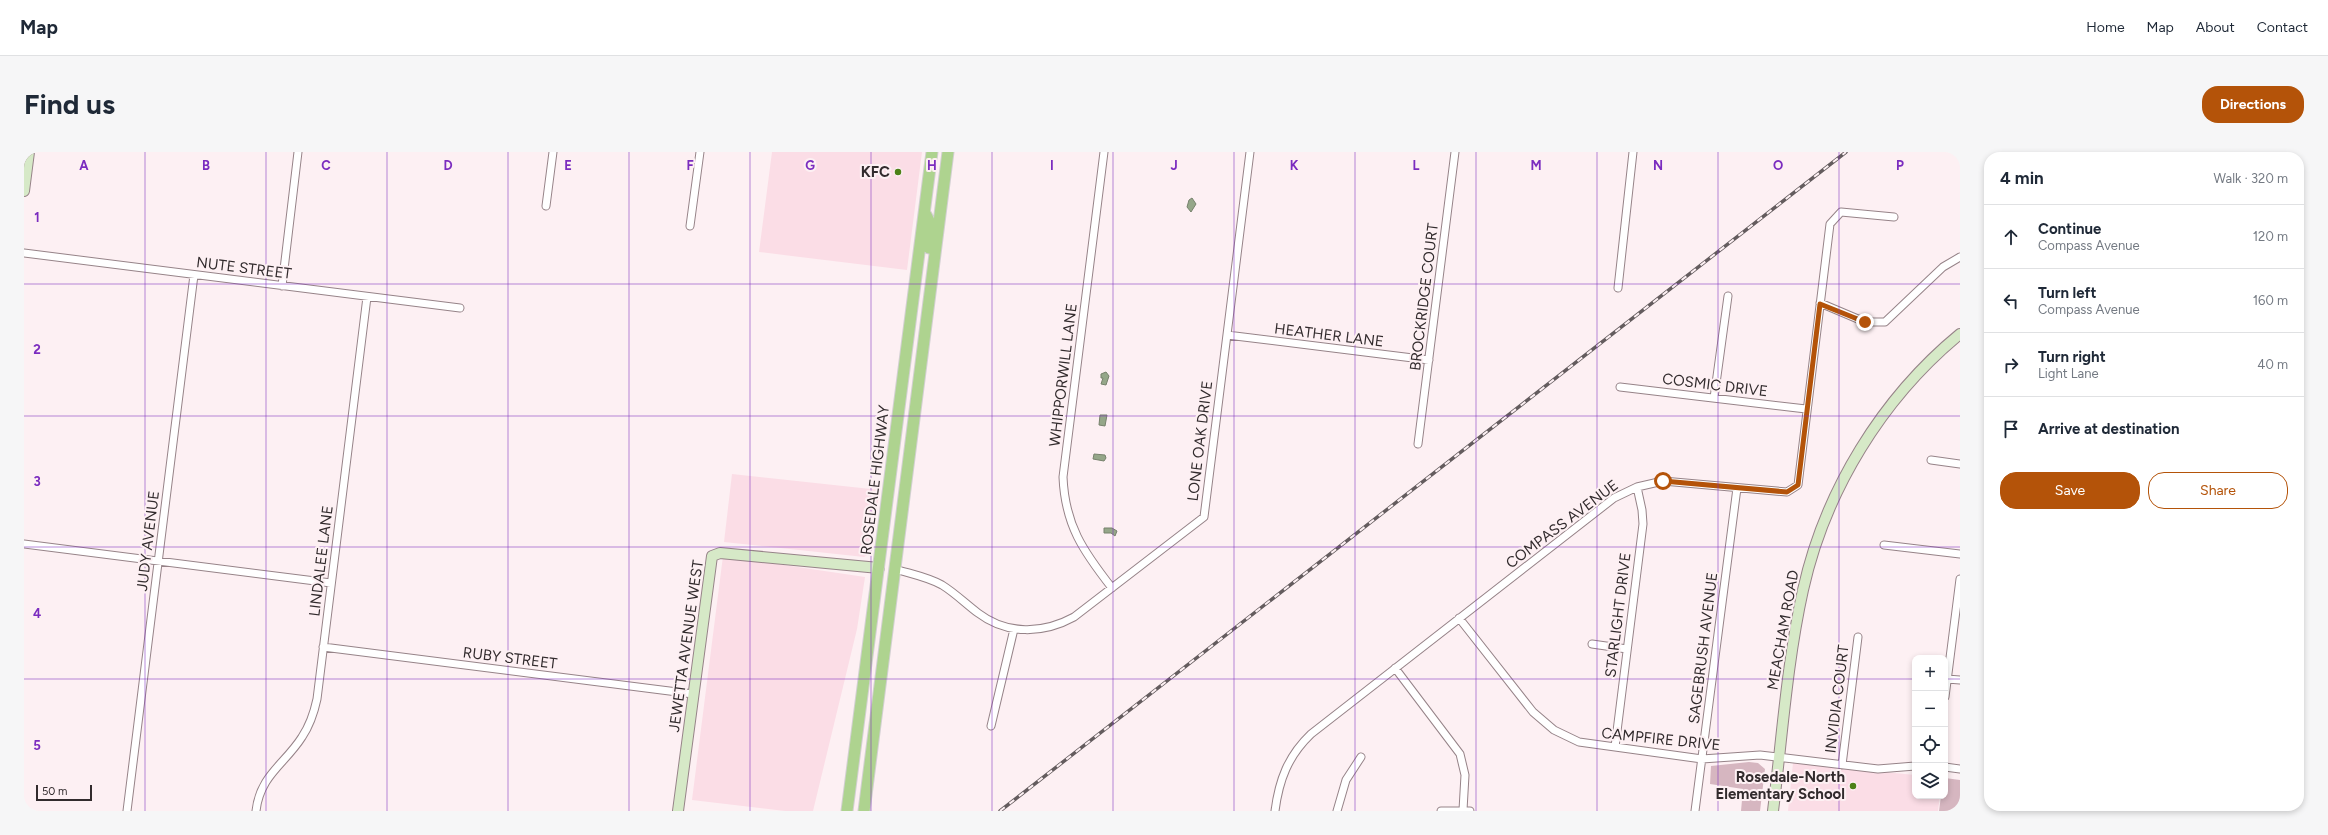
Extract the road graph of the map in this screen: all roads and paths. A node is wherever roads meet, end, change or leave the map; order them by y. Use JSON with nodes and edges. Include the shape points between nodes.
{"nodes":[{"id":1,"x":29,"y":152,"type":"edge"},
{"id":2,"x":298,"y":152,"type":"edge"},
{"id":3,"x":553,"y":152,"type":"edge"},
{"id":4,"x":700,"y":152,"type":"edge"},
{"id":5,"x":932,"y":152,"type":"edge"},
{"id":6,"x":948,"y":152,"type":"edge"},
{"id":7,"x":1104,"y":152,"type":"edge"},
{"id":8,"x":1250,"y":152,"type":"edge"},
{"id":9,"x":1455,"y":152,"type":"edge"},
{"id":10,"x":1633,"y":152,"type":"edge"},
{"id":11,"x":24,"y":191,"type":"edge"},
{"id":12,"x":546,"y":206,"type":"dead end"},
{"id":13,"x":924,"y":211,"type":"junction"},
{"id":14,"x":1894,"y":217,"type":"dead end"},
{"id":15,"x":690,"y":226,"type":"dead end"},
{"id":16,"x":24,"y":254,"type":"edge"},
{"id":17,"x":1960,"y":257,"type":"edge"},
{"id":18,"x":194,"y":275,"type":"junction"},
{"id":19,"x":282,"y":286,"type":"junction"},
{"id":20,"x":1618,"y":288,"type":"dead end"},
{"id":21,"x":1728,"y":296,"type":"dead end"},
{"id":22,"x":368,"y":297,"type":"junction"},
{"id":23,"x":1820,"y":304,"type":"junction"},
{"id":24,"x":460,"y":308,"type":"dead end"},
{"id":25,"x":925,"y":332,"type":"junction"},
{"id":26,"x":1960,"y":334,"type":"edge"},
{"id":27,"x":1227,"y":335,"type":"junction"},
{"id":28,"x":1429,"y":360,"type":"junction"},
{"id":29,"x":1620,"y":387,"type":"dead end"},
{"id":30,"x":1714,"y":398,"type":"junction"},
{"id":31,"x":1806,"y":409,"type":"junction"},
{"id":32,"x":1418,"y":444,"type":"dead end"},
{"id":33,"x":893,"y":455,"type":"junction"},
{"id":34,"x":1931,"y":460,"type":"dead end"},
{"id":35,"x":1960,"y":464,"type":"edge"},
{"id":36,"x":1637,"y":487,"type":"junction"},
{"id":37,"x":1737,"y":488,"type":"junction"},
{"id":38,"x":24,"y":544,"type":"edge"},
{"id":39,"x":1884,"y":545,"type":"dead end"},
{"id":40,"x":1960,"y":554,"type":"edge"},
{"id":41,"x":158,"y":561,"type":"junction"},
{"id":42,"x":879,"y":568,"type":"junction"},
{"id":43,"x":895,"y":569,"type":"junction"},
{"id":44,"x":1960,"y":579,"type":"edge"},
{"id":45,"x":331,"y":583,"type":"junction"},
{"id":46,"x":1112,"y":588,"type":"junction"},
{"id":47,"x":1459,"y":618,"type":"junction"},
{"id":48,"x":1014,"y":629,"type":"junction"},
{"id":49,"x":1858,"y":637,"type":"dead end"},
{"id":50,"x":1592,"y":644,"type":"dead end"},
{"id":51,"x":323,"y":648,"type":"junction"},
{"id":52,"x":1627,"y":649,"type":"junction"},
{"id":53,"x":1395,"y":668,"type":"junction"},
{"id":54,"x":1948,"y":671,"type":"edge"},
{"id":55,"x":1948,"y":679,"type":"edge"},
{"id":56,"x":1960,"y":680,"type":"edge"},
{"id":57,"x":693,"y":694,"type":"junction"},
{"id":58,"x":991,"y":726,"type":"dead end"},
{"id":59,"x":1615,"y":747,"type":"junction"},
{"id":60,"x":871,"y":753,"type":"junction"},
{"id":61,"x":1361,"y":757,"type":"dead end"},
{"id":62,"x":1779,"y":757,"type":"junction"},
{"id":63,"x":1702,"y":758,"type":"junction"},
{"id":64,"x":1842,"y":765,"type":"junction"},
{"id":65,"x":1912,"y":766,"type":"edge"},
{"id":66,"x":1948,"y":768,"type":"edge"},
{"id":67,"x":1960,"y":769,"type":"edge"},
{"id":68,"x":127,"y":811,"type":"edge"},
{"id":69,"x":256,"y":811,"type":"edge"},
{"id":70,"x":678,"y":811,"type":"edge"},
{"id":71,"x":847,"y":811,"type":"edge"},
{"id":72,"x":864,"y":811,"type":"edge"},
{"id":73,"x":1275,"y":811,"type":"edge"},
{"id":74,"x":1337,"y":811,"type":"edge"},
{"id":75,"x":1441,"y":811,"type":"edge"},
{"id":76,"x":1466,"y":811,"type":"edge"},
{"id":77,"x":1695,"y":811,"type":"edge"},
{"id":78,"x":1773,"y":811,"type":"edge"}],
"edges":[{"from":1,"to":11,"type":"street"},
{"from":2,"to":19,"type":"street"},
{"from":3,"to":12,"type":"street"},
{"from":4,"to":15,"type":"street"},
{"from":5,"to":13,"type":"main road","name":"ROSEDALE HIGHWAY"},
{"from":6,"to":25,"type":"main road","name":"ROSEDALE HIGHWAY"},
{"from":7,"to":46,"type":"street","name":"WHIPPORWILL LANE","via":[[1063,476],[1066,506],[1073,529],[1087,556]]},
{"from":8,"to":27,"type":"street","name":"LONE OAK DRIVE"},
{"from":9,"to":28,"type":"street","name":"BROCKRIDGE COURT"},
{"from":10,"to":20,"type":"street"},
{"from":13,"to":25,"type":"main road","via":[[930,223],[922,308]]},
{"from":13,"to":33,"type":"main road","name":"ROSEDALE HIGHWAY"},
{"from":14,"to":23,"type":"street","name":"COMPASS AVENUE","via":[[1841,212],[1830,224]]},
{"from":16,"to":18,"type":"street","name":"NUTE STREET"},
{"from":17,"to":23,"type":"street","via":[[1943,267],[1886,322],[1865,322]]},
{"from":18,"to":19,"type":"street","name":"NUTE STREET"},
{"from":18,"to":41,"type":"street","name":"JUDY AVENUE"},
{"from":19,"to":22,"type":"street","name":"NUTE STREET"},
{"from":21,"to":30,"type":"street"},
{"from":22,"to":24,"type":"street","name":"NUTE STREET"},
{"from":22,"to":45,"type":"street","name":"LINDALEE LANE"},
{"from":23,"to":31,"type":"street","name":"COMPASS AVENUE"},
{"from":25,"to":43,"type":"main road","name":"ROSEDALE HIGHWAY"},
{"from":26,"to":62,"type":"street","name":"MEACHAM ROAD","via":[[1936,355],[1897,398],[1863,445],[1832,503],[1803,590]]},
{"from":27,"to":28,"type":"street","name":"HEATHER LANE"},
{"from":27,"to":46,"type":"street","name":"LONE OAK DRIVE","via":[[1204,517]]},
{"from":28,"to":32,"type":"street","name":"BROCKRIDGE COURT"},
{"from":29,"to":30,"type":"street","name":"COSMIC DRIVE"},
{"from":30,"to":31,"type":"street","name":"COSMIC DRIVE"},
{"from":31,"to":37,"type":"street","name":"COMPASS AVENUE","via":[[1798,485],[1787,492]]},
{"from":33,"to":42,"type":"main road","name":"ROSEDALE HIGHWAY"},
{"from":33,"to":43,"type":"main road","via":[[896,478],[887,561]]},
{"from":34,"to":35,"type":"street"},
{"from":36,"to":37,"type":"street","name":"COMPASS AVENUE","via":[[1656,482],[1676,481]]},
{"from":36,"to":47,"type":"street","name":"COMPASS AVENUE","via":[[1614,498]]},
{"from":36,"to":52,"type":"street","name":"STARLIGHT DRIVE","via":[[1643,524]]},
{"from":37,"to":63,"type":"street","name":"SAGEBRUSH AVENUE"},
{"from":38,"to":41,"type":"street"},
{"from":39,"to":40,"type":"street"},
{"from":41,"to":45,"type":"street"},
{"from":41,"to":68,"type":"street","name":"JUDY AVENUE"},
{"from":42,"to":57,"type":"street","name":"JEWETTA AVENUE WEST","via":[[720,553],[712,556]]},
{"from":42,"to":60,"type":"main road","via":[[885,573],[886,582],[870,714]]},
{"from":42,"to":71,"type":"main road","name":"ROSEDALE HIGHWAY"},
{"from":43,"to":48,"type":"street","name":"LONE OAK DRIVE","via":[[941,584],[988,620]]},
{"from":43,"to":60,"type":"main road","name":"ROSEDALE HIGHWAY"},
{"from":44,"to":54,"type":"street"},
{"from":45,"to":51,"type":"street","name":"LINDALEE LANE"},
{"from":46,"to":48,"type":"street","name":"LONE OAK DRIVE","via":[[1063,623],[1038,630]]},
{"from":47,"to":53,"type":"street","name":"COMPASS AVENUE"},
{"from":47,"to":59,"type":"street","name":"CAMPFIRE DRIVE","via":[[1532,712],[1543,722],[1579,742]]},
{"from":48,"to":58,"type":"street"},
{"from":49,"to":64,"type":"street","name":"INVIDIA COURT"},
{"from":50,"to":52,"type":"street"},
{"from":51,"to":57,"type":"street","name":"RUBY STREET"},
{"from":51,"to":69,"type":"street","name":"LINDALEE LANE","via":[[317,699],[309,725],[295,747],[270,773],[259,796]]},
{"from":52,"to":59,"type":"street","name":"STARLIGHT DRIVE"},
{"from":53,"to":73,"type":"street","name":"COMPASS AVENUE","via":[[1302,743],[1286,765]]},
{"from":53,"to":76,"type":"street","via":[[1460,754],[1465,775]]},
{"from":55,"to":56,"type":"street"},
{"from":57,"to":70,"type":"street","name":"JEWETTA AVENUE WEST"},
{"from":59,"to":63,"type":"street","name":"CAMPFIRE DRIVE"},
{"from":60,"to":72,"type":"main road","name":"ROSEDALE HIGHWAY"},
{"from":61,"to":74,"type":"street","via":[[1346,780]]},
{"from":62,"to":63,"type":"street","name":"CAMPFIRE DRIVE","via":[[1760,755]]},
{"from":62,"to":64,"type":"street","name":"CAMPFIRE DRIVE"},
{"from":62,"to":78,"type":"street","name":"MEACHAM ROAD"},
{"from":63,"to":77,"type":"street","name":"SAGEBRUSH AVENUE"},
{"from":64,"to":65,"type":"street","name":"CAMPFIRE DRIVE","via":[[1878,769]]},
{"from":66,"to":67,"type":"street"},
{"from":75,"to":76,"type":"street"}]}
